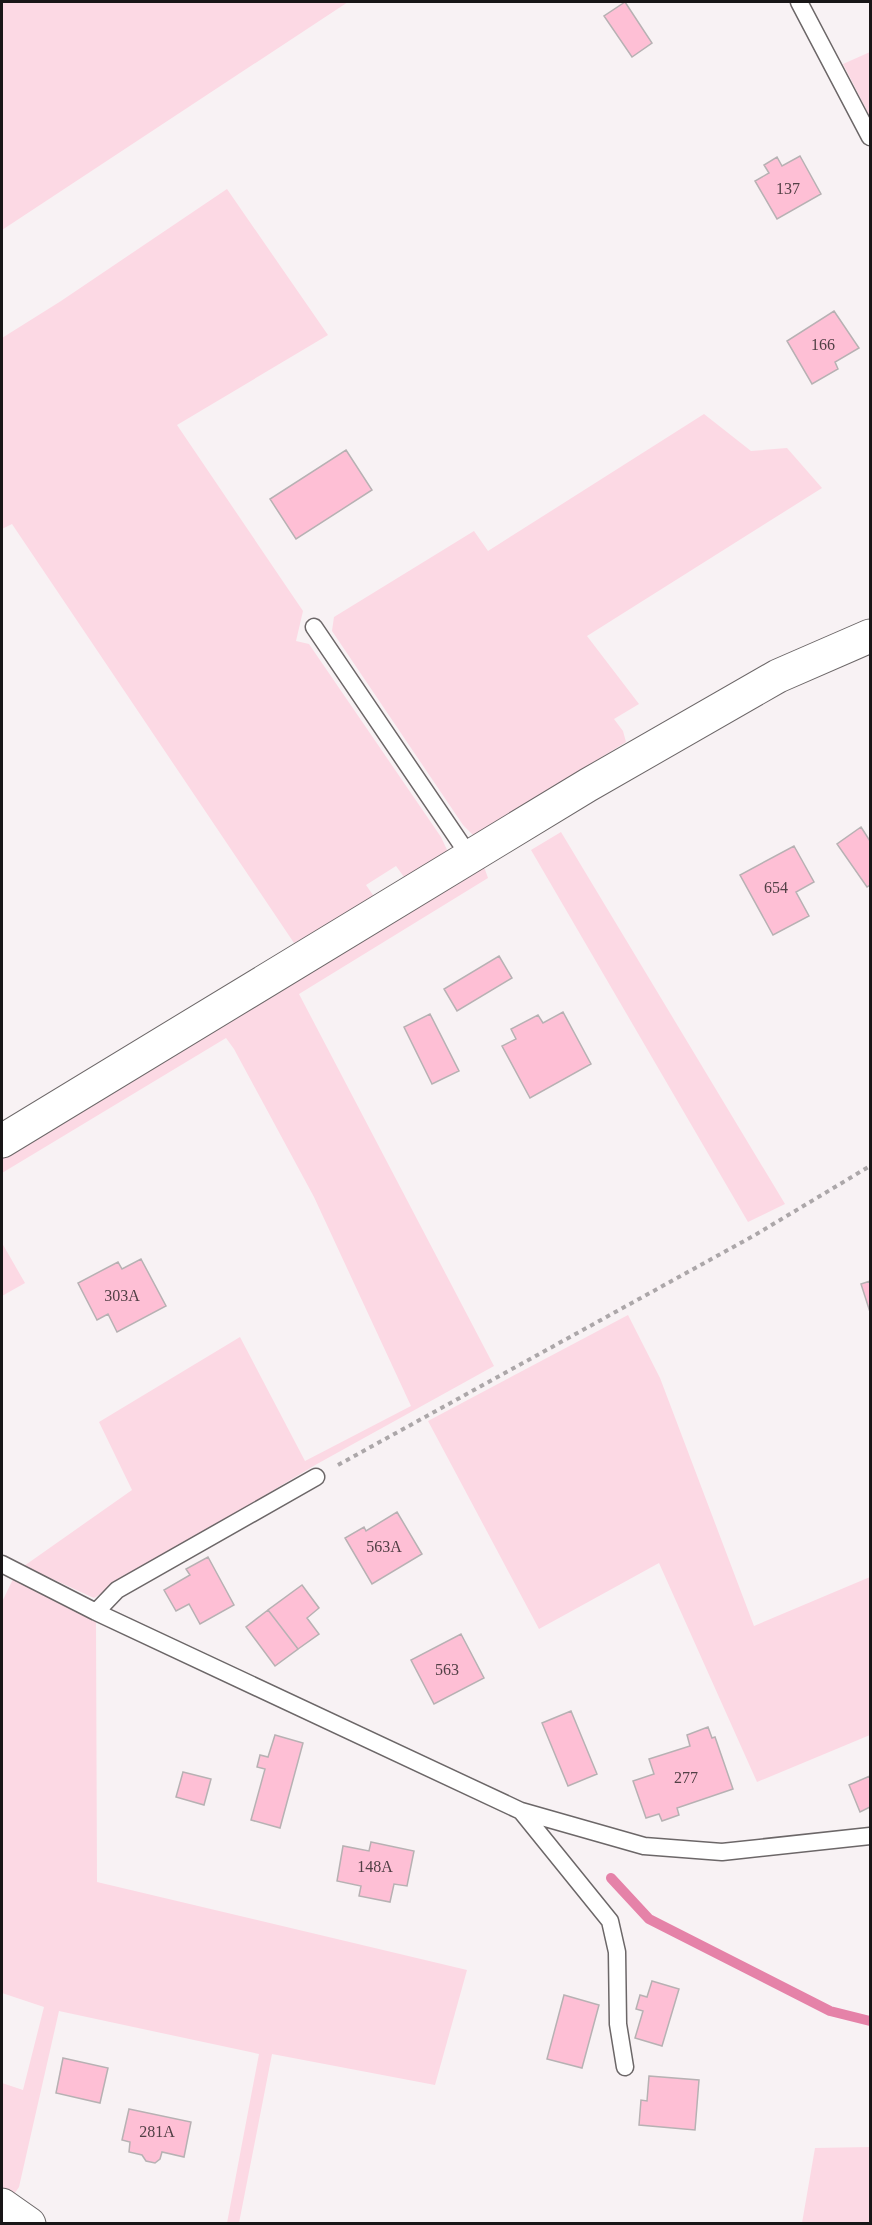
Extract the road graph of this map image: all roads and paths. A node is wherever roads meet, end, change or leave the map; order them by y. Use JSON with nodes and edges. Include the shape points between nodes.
{"nodes":[{"id":1,"x":800,"y":2,"type":"edge"},
{"id":2,"x":870,"y":137,"type":"edge"},
{"id":3,"x":314,"y":627,"type":"dead end"},
{"id":4,"x":870,"y":636,"type":"edge"},
{"id":5,"x":470,"y":856,"type":"junction"},
{"id":6,"x":2,"y":1141,"type":"edge"},
{"id":7,"x":870,"y":1166,"type":"edge"},
{"id":8,"x":316,"y":1477,"type":"joint"},
{"id":9,"x":2,"y":1564,"type":"edge"},
{"id":10,"x":96,"y":1612,"type":"junction"},
{"id":11,"x":521,"y":1811,"type":"junction"},
{"id":12,"x":870,"y":1836,"type":"edge"},
{"id":13,"x":625,"y":2067,"type":"dead end"},
{"id":14,"x":2,"y":2205,"type":"edge"},
{"id":15,"x":29,"y":2223,"type":"edge"}],
"edges":[{"from":1,"to":2,"type":"lane"},
{"from":3,"to":5,"type":"lane"},
{"from":4,"to":5,"type":"street","via":[[778,676]]},
{"from":5,"to":6,"type":"street"},
{"from":7,"to":8,"type":"path","via":[[755,1234]]},
{"from":8,"to":10,"type":"lane","via":[[117,1590]]},
{"from":9,"to":10,"type":"lane"},
{"from":10,"to":11,"type":"lane"},
{"from":11,"to":12,"type":"lane","via":[[644,1846],[722,1852]]},
{"from":11,"to":13,"type":"lane","via":[[610,1922],[617,1952],[618,2024]]},
{"from":14,"to":15,"type":"street"}]}
